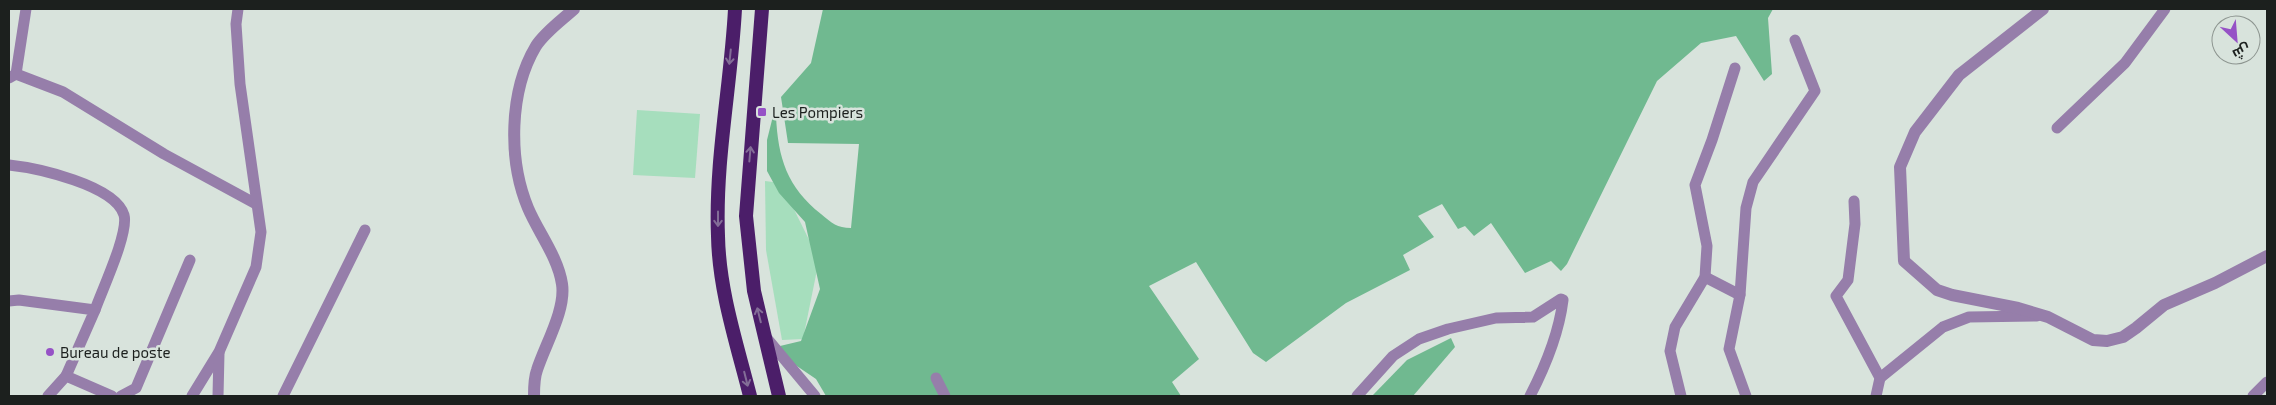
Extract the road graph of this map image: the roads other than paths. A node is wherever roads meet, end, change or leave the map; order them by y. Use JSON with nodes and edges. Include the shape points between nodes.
{"nodes":[{"id":1,"x":26,"y":9,"type":"edge"},
{"id":2,"x":236,"y":9,"type":"edge"},
{"id":3,"x":574,"y":9,"type":"edge"},
{"id":4,"x":735,"y":9,"type":"edge"},
{"id":5,"x":762,"y":9,"type":"edge"},
{"id":6,"x":2043,"y":9,"type":"edge"},
{"id":7,"x":2165,"y":9,"type":"edge"},
{"id":8,"x":1795,"y":40,"type":"dead end"},
{"id":9,"x":1734,"y":68,"type":"dead end"},
{"id":10,"x":13,"y":76,"type":"edge"},
{"id":11,"x":2057,"y":128,"type":"dead end"},
{"id":12,"x":9,"y":165,"type":"edge"},
{"id":13,"x":1854,"y":201,"type":"dead end"},
{"id":14,"x":256,"y":204,"type":"junction"},
{"id":15,"x":365,"y":230,"type":"dead end"},
{"id":16,"x":2267,"y":256,"type":"edge"},
{"id":17,"x":190,"y":260,"type":"dead end"},
{"id":18,"x":1706,"y":277,"type":"junction"},
{"id":19,"x":1740,"y":296,"type":"junction"},
{"id":20,"x":9,"y":301,"type":"edge"},
{"id":21,"x":95,"y":310,"type":"junction"},
{"id":22,"x":2041,"y":316,"type":"junction"},
{"id":23,"x":764,"y":335,"type":"junction"},
{"id":24,"x":219,"y":352,"type":"junction"},
{"id":25,"x":66,"y":376,"type":"junction"},
{"id":26,"x":936,"y":378,"type":"dead end"},
{"id":27,"x":1880,"y":378,"type":"junction"},
{"id":28,"x":2267,"y":382,"type":"edge"},
{"id":29,"x":48,"y":396,"type":"edge"},
{"id":30,"x":112,"y":396,"type":"edge"},
{"id":31,"x":121,"y":396,"type":"edge"},
{"id":32,"x":192,"y":396,"type":"edge"},
{"id":33,"x":218,"y":396,"type":"edge"},
{"id":34,"x":283,"y":396,"type":"edge"},
{"id":35,"x":534,"y":396,"type":"edge"},
{"id":36,"x":750,"y":396,"type":"edge"},
{"id":37,"x":779,"y":396,"type":"edge"},
{"id":38,"x":815,"y":396,"type":"edge"},
{"id":39,"x":944,"y":396,"type":"edge"},
{"id":40,"x":1357,"y":396,"type":"edge"},
{"id":41,"x":1530,"y":396,"type":"edge"},
{"id":42,"x":1681,"y":396,"type":"edge"},
{"id":43,"x":1746,"y":396,"type":"edge"},
{"id":44,"x":1876,"y":396,"type":"edge"},
{"id":45,"x":2253,"y":396,"type":"edge"}],
"edges":[{"from":1,"to":10,"type":"street"},
{"from":2,"to":14,"type":"street","via":[[240,84]]},
{"from":3,"to":35,"type":"street","via":[[537,45],[522,75],[515,126],[518,176],[562,284],[560,309],[536,373]]},
{"from":4,"to":36,"type":"highway","one_way":true,"via":[[721,144],[718,236],[724,293]]},
{"from":23,"to":5,"type":"highway","one_way":true,"via":[[750,265],[746,216]]},
{"from":6,"to":22,"type":"street","via":[[1960,75],[1915,132],[1900,167],[1904,261],[1937,290]]},
{"from":7,"to":11,"type":"street","via":[[2125,63]]},
{"from":8,"to":19,"type":"street","via":[[1815,91],[1753,182],[1746,208]]},
{"from":9,"to":18,"type":"street","via":[[1695,185],[1707,246]]},
{"from":10,"to":14,"type":"street","via":[[63,92],[164,154]]},
{"from":12,"to":21,"type":"street","via":[[93,187],[116,201],[124,216],[124,232]]},
{"from":13,"to":27,"type":"street","via":[[1855,224],[1848,280],[1836,296]]},
{"from":14,"to":24,"type":"street","via":[[261,232],[256,266]]},
{"from":15,"to":34,"type":"street"},
{"from":16,"to":22,"type":"street","via":[[2164,305],[2123,337],[2108,342],[2093,340]]},
{"from":17,"to":31,"type":"street","via":[[136,388]]},
{"from":18,"to":19,"type":"street"},
{"from":18,"to":42,"type":"street","via":[[1675,327],[1670,351]]},
{"from":19,"to":43,"type":"street","via":[[1729,348]]},
{"from":20,"to":21,"type":"street"},
{"from":21,"to":25,"type":"street"},
{"from":22,"to":27,"type":"street","via":[[1969,317],[1943,327]]},
{"from":23,"to":37,"type":"highway"},
{"from":23,"to":38,"type":"street"},
{"from":24,"to":32,"type":"street"},
{"from":24,"to":33,"type":"street"},
{"from":25,"to":29,"type":"street"},
{"from":25,"to":30,"type":"street"},
{"from":26,"to":39,"type":"street"},
{"from":27,"to":44,"type":"street"},
{"from":28,"to":45,"type":"street"},
{"from":40,"to":41,"type":"street","via":[[1393,356],[1418,339],[1496,318],[1533,317],[1561,299],[1562,311],[1544,368]]}]}
